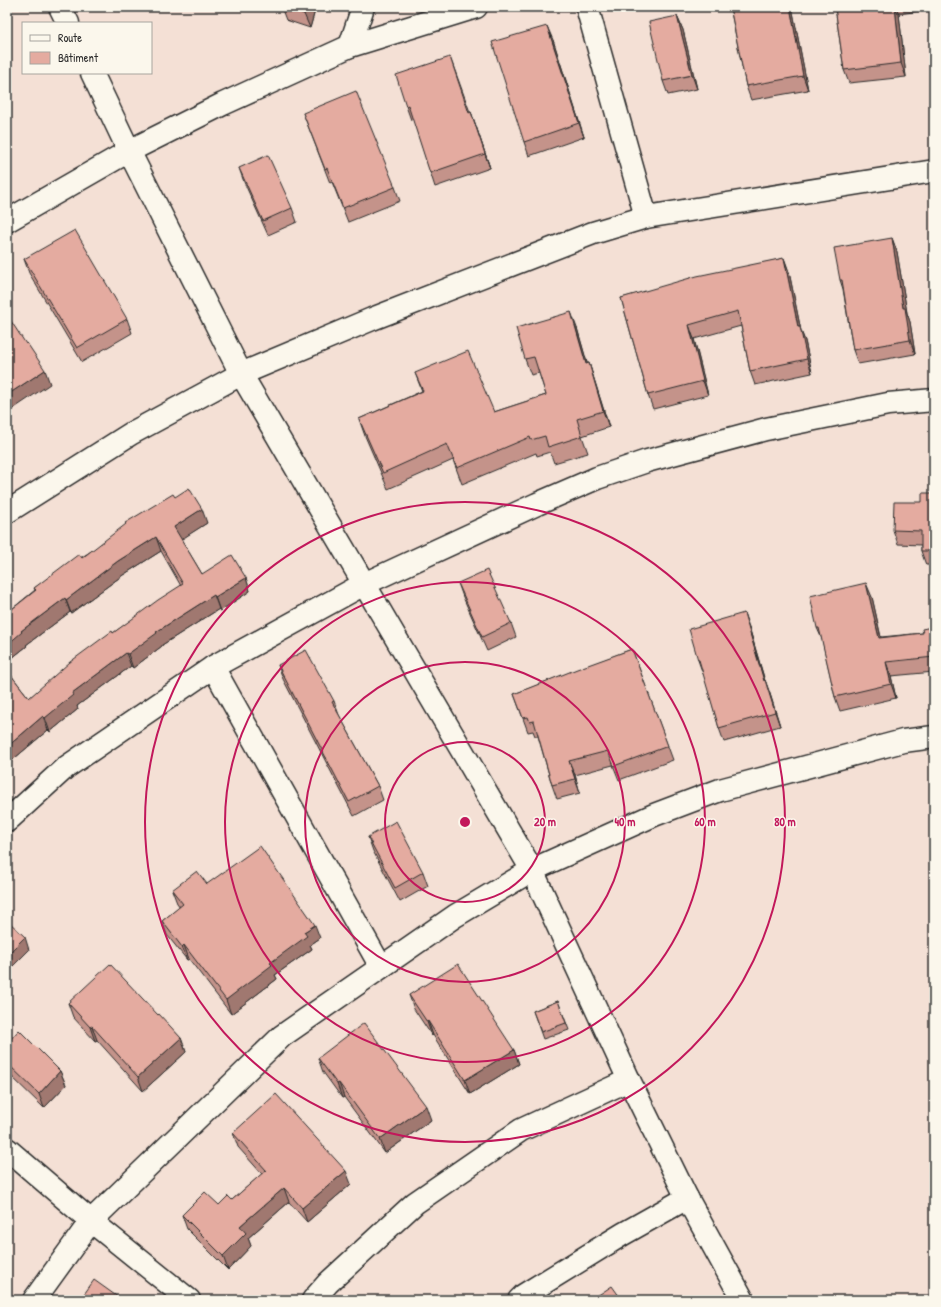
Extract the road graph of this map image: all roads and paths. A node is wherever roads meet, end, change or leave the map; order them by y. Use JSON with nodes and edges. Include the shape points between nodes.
{"nodes":[{"id":1,"x":60,"y":7,"type":"edge"},
{"id":2,"x":363,"y":7,"type":"edge"},
{"id":3,"x":476,"y":7,"type":"edge"},
{"id":4,"x":587,"y":7,"type":"edge"},
{"id":5,"x":68,"y":22,"type":"edge"},
{"id":6,"x":350,"y":46,"type":"junction"},
{"id":7,"x":92,"y":74,"type":"edge"},
{"id":8,"x":129,"y":151,"type":"junction"},
{"id":9,"x":934,"y":171,"type":"edge"},
{"id":10,"x":646,"y":217,"type":"junction"},
{"id":11,"x":7,"y":221,"type":"edge"},
{"id":12,"x":241,"y":374,"type":"junction"},
{"id":13,"x":934,"y":400,"type":"edge"},
{"id":14,"x":7,"y":512,"type":"edge"},
{"id":15,"x":364,"y":584,"type":"junction"},
{"id":16,"x":213,"y":667,"type":"junction"},
{"id":17,"x":934,"y":738,"type":"edge"},
{"id":18,"x":7,"y":821,"type":"edge"},
{"id":19,"x":532,"y":870,"type":"junction"},
{"id":20,"x":381,"y":968,"type":"junction"},
{"id":21,"x":629,"y":1080,"type":"junction"},
{"id":22,"x":7,"y":1149,"type":"edge"},
{"id":23,"x":687,"y":1198,"type":"junction"},
{"id":24,"x":91,"y":1221,"type":"junction"},
{"id":25,"x":34,"y":1300,"type":"edge"},
{"id":26,"x":189,"y":1300,"type":"edge"},
{"id":27,"x":313,"y":1300,"type":"edge"},
{"id":28,"x":518,"y":1300,"type":"edge"},
{"id":29,"x":744,"y":1300,"type":"edge"}],
"edges":[{"from":1,"to":5,"type":"street"},
{"from":2,"to":6,"type":"street"},
{"from":3,"to":6,"type":"street"},
{"from":4,"to":10,"type":"street"},
{"from":6,"to":8,"type":"street","via":[[223,104]]},
{"from":7,"to":8,"type":"street"},
{"from":8,"to":11,"type":"street"},
{"from":8,"to":12,"type":"street"},
{"from":9,"to":10,"type":"street"},
{"from":10,"to":12,"type":"street","via":[[593,233],[372,319]]},
{"from":12,"to":14,"type":"street","via":[[132,433]]},
{"from":12,"to":15,"type":"street"},
{"from":13,"to":15,"type":"street","via":[[888,404],[766,429],[647,461],[604,475],[537,504]]},
{"from":15,"to":16,"type":"street"},
{"from":15,"to":19,"type":"street"},
{"from":16,"to":18,"type":"street","via":[[65,768]]},
{"from":16,"to":20,"type":"street"},
{"from":17,"to":19,"type":"street","via":[[903,741],[720,790],[654,815]]},
{"from":19,"to":20,"type":"street","via":[[455,916]]},
{"from":19,"to":21,"type":"street"},
{"from":20,"to":24,"type":"street","via":[[282,1036]]},
{"from":21,"to":23,"type":"street"},
{"from":21,"to":27,"type":"street","via":[[521,1130],[415,1203]]},
{"from":22,"to":24,"type":"street"},
{"from":23,"to":28,"type":"street","via":[[622,1234]]},
{"from":23,"to":29,"type":"street"},
{"from":24,"to":25,"type":"street"},
{"from":24,"to":26,"type":"street"}]}
